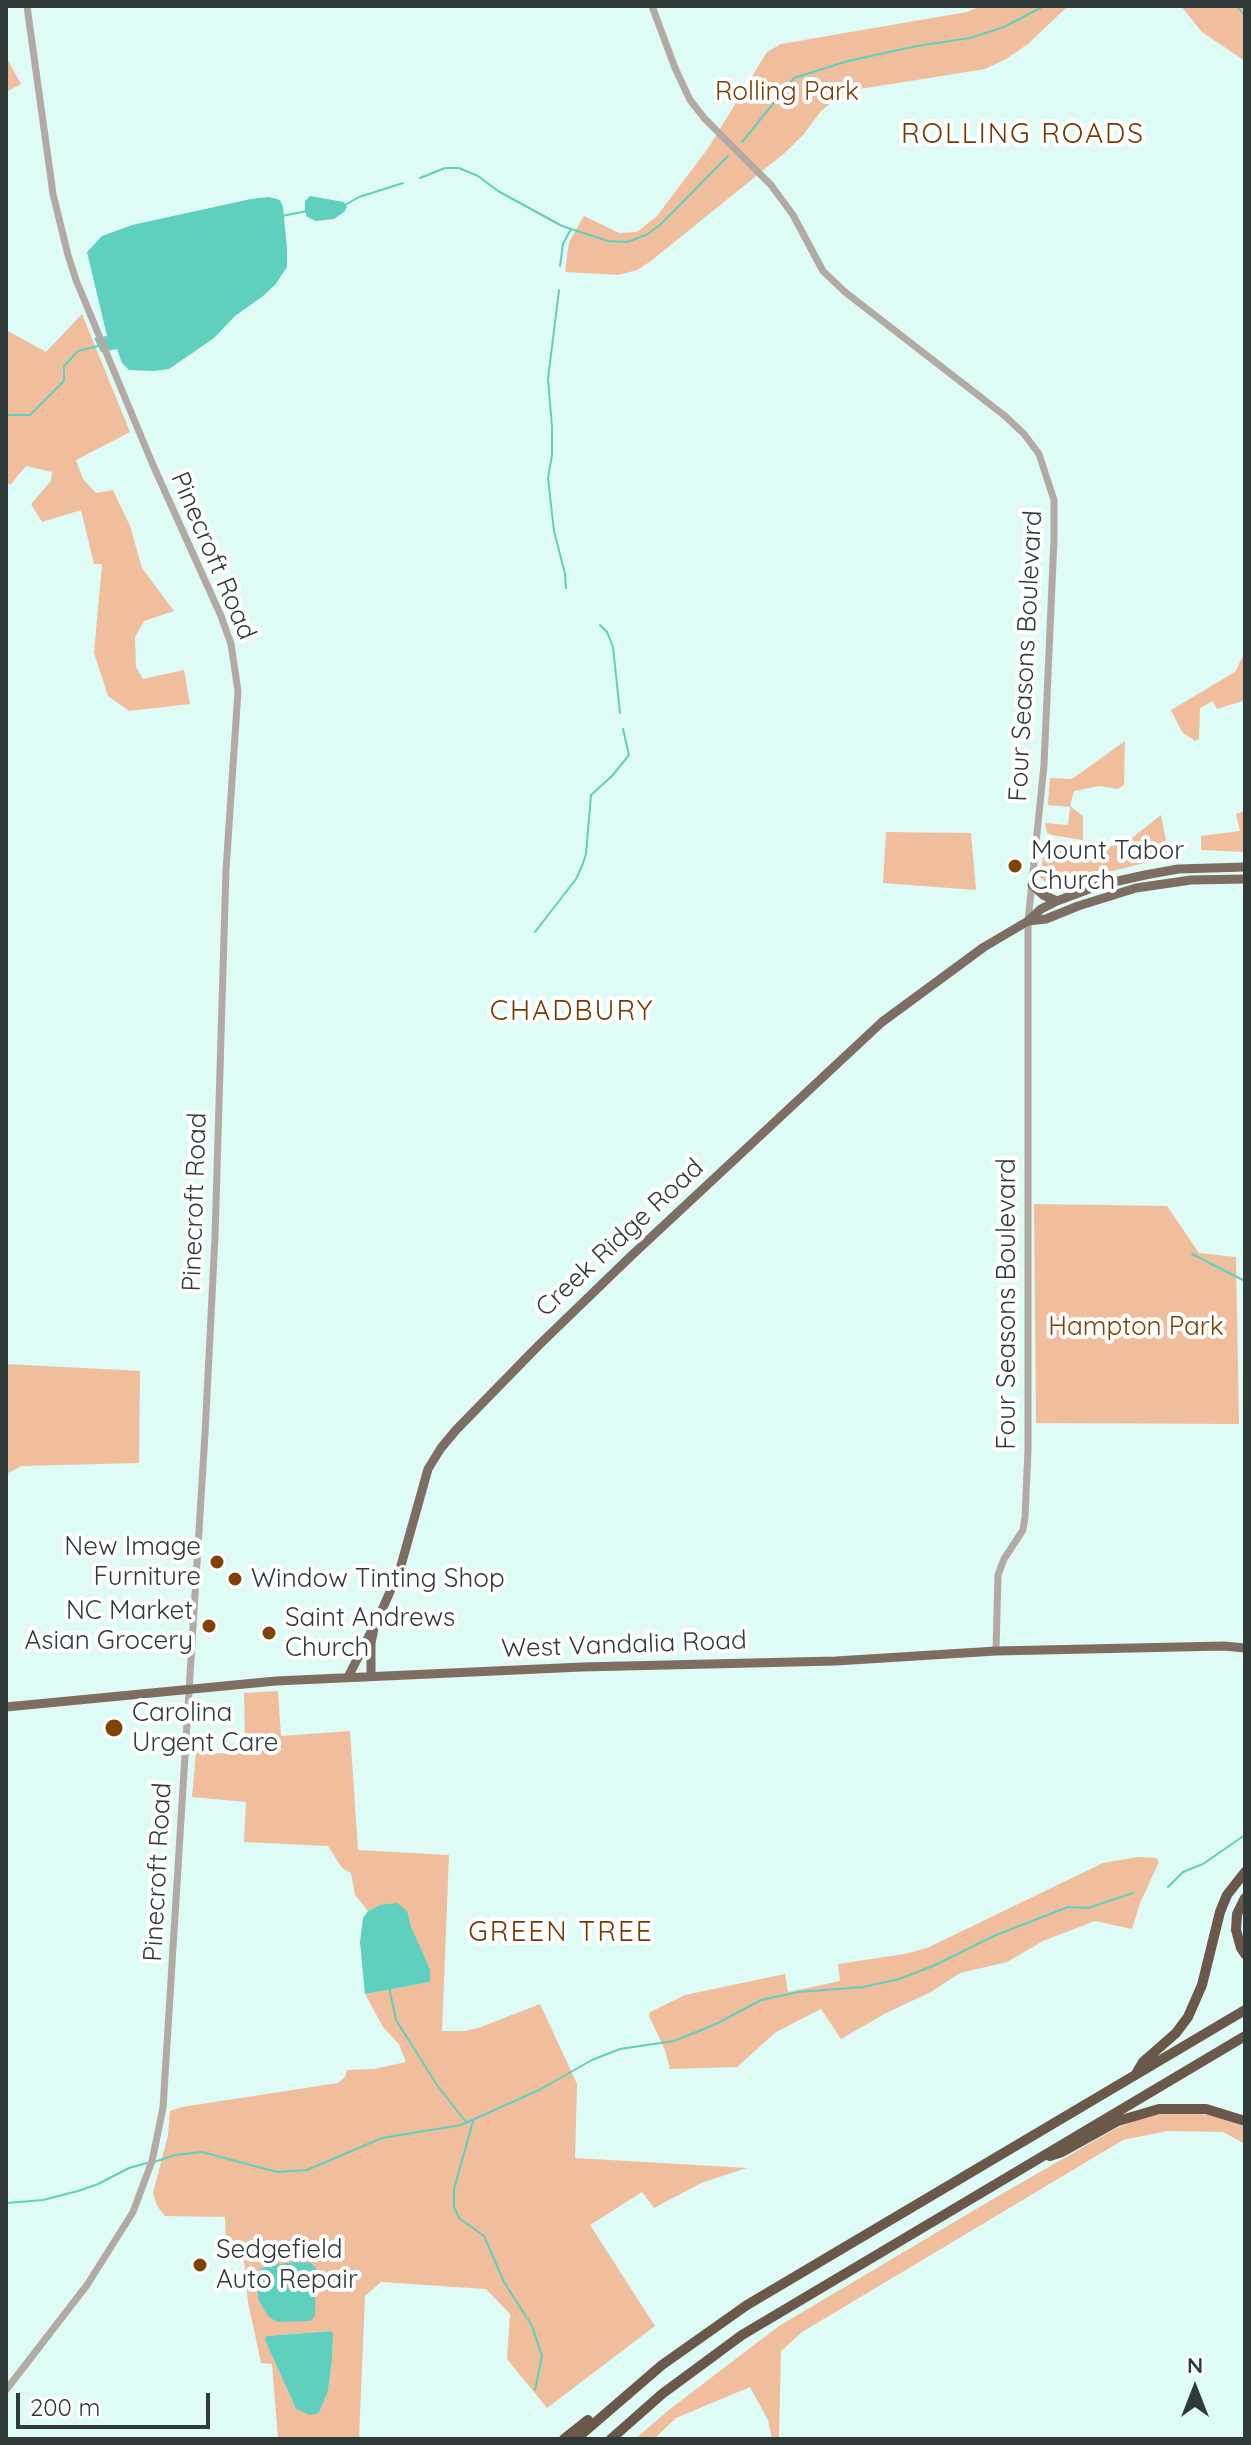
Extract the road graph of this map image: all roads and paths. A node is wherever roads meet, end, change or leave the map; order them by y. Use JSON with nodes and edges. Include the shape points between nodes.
{"nodes":[{"id":1,"x":27,"y":6,"type":"edge"},
{"id":2,"x":652,"y":6,"type":"edge"},
{"id":3,"x":1245,"y":867,"type":"edge"},
{"id":4,"x":1245,"y":879,"type":"edge"},
{"id":5,"x":1032,"y":885,"type":"junction"},
{"id":6,"x":1057,"y":901,"type":"junction"},
{"id":7,"x":1028,"y":921,"type":"junction"},
{"id":8,"x":374,"y":1628,"type":"junction"},
{"id":9,"x":1245,"y":1648,"type":"edge"},
{"id":10,"x":996,"y":1651,"type":"junction"},
{"id":11,"x":371,"y":1676,"type":"junction"},
{"id":12,"x":348,"y":1677,"type":"junction"},
{"id":13,"x":189,"y":1688,"type":"junction"},
{"id":14,"x":6,"y":1707,"type":"edge"},
{"id":15,"x":1245,"y":1872,"type":"edge"},
{"id":16,"x":1245,"y":1898,"type":"edge"},
{"id":17,"x":1245,"y":1954,"type":"edge"},
{"id":18,"x":1245,"y":2010,"type":"edge"},
{"id":19,"x":1245,"y":2036,"type":"edge"},
{"id":20,"x":1135,"y":2075,"type":"junction"},
{"id":21,"x":1245,"y":2121,"type":"edge"},
{"id":22,"x":1029,"y":2163,"type":"junction"},
{"id":23,"x":6,"y":2390,"type":"edge"},
{"id":24,"x":614,"y":2405,"type":"junction"},
{"id":25,"x":564,"y":2439,"type":"edge"},
{"id":26,"x":576,"y":2439,"type":"edge"},
{"id":27,"x":611,"y":2439,"type":"edge"}],
"edges":[{"from":1,"to":13,"type":"street","name":"Pinecroft Road","via":[[53,194],[68,255],[221,616],[238,691],[226,870],[211,1331]]},
{"from":2,"to":5,"type":"street","name":"Four Seasons Boulevard","via":[[690,100],[771,185],[823,271],[1005,416],[1039,454],[1054,500],[1054,539],[1044,765]]},
{"from":3,"to":6,"type":"main road","name":"Creek Ridge Road","via":[[1178,869],[1100,885]]},
{"from":4,"to":7,"type":"main road","name":"Creek Ridge Road","via":[[1136,888]]},
{"from":5,"to":6,"type":"main road"},
{"from":5,"to":7,"type":"street","name":"Four Seasons Boulevard"},
{"from":6,"to":7,"type":"main road","name":"Creek Ridge Road"},
{"from":7,"to":8,"type":"main road","name":"Creek Ridge Road","via":[[882,1022],[621,1266],[456,1430],[428,1469],[400,1569]]},
{"from":7,"to":10,"type":"street","name":"Four Seasons Boulevard","via":[[1025,1504],[1023,1530],[998,1575]]},
{"from":8,"to":11,"type":"main road","name":"Creek Ridge Road"},
{"from":8,"to":12,"type":"main road"},
{"from":9,"to":10,"type":"main road","name":"West Vandalia Road"},
{"from":10,"to":11,"type":"main road","name":"West Vandalia Road"},
{"from":11,"to":12,"type":"main road","name":"West Vandalia Road"},
{"from":12,"to":13,"type":"main road","name":"West Vandalia Road"},
{"from":13,"to":14,"type":"main road","name":"West Vandalia Road"},
{"from":13,"to":23,"type":"street","name":"Pinecroft Road","via":[[163,2108],[152,2161],[113,2247]]},
{"from":15,"to":20,"type":"highway","via":[[1220,1912],[1202,1985],[1188,2017]]},
{"from":16,"to":17,"type":"highway","via":[[1236,1930]]},
{"from":18,"to":20,"type":"highway"},
{"from":19,"to":22,"type":"highway"},
{"from":20,"to":24,"type":"highway","via":[[747,2305]]},
{"from":21,"to":22,"type":"highway","via":[[1206,2109],[1159,2109],[1118,2121],[1062,2152]]},
{"from":22,"to":27,"type":"highway","via":[[742,2335]]},
{"from":24,"to":25,"type":"highway"},
{"from":24,"to":26,"type":"highway"}]}
